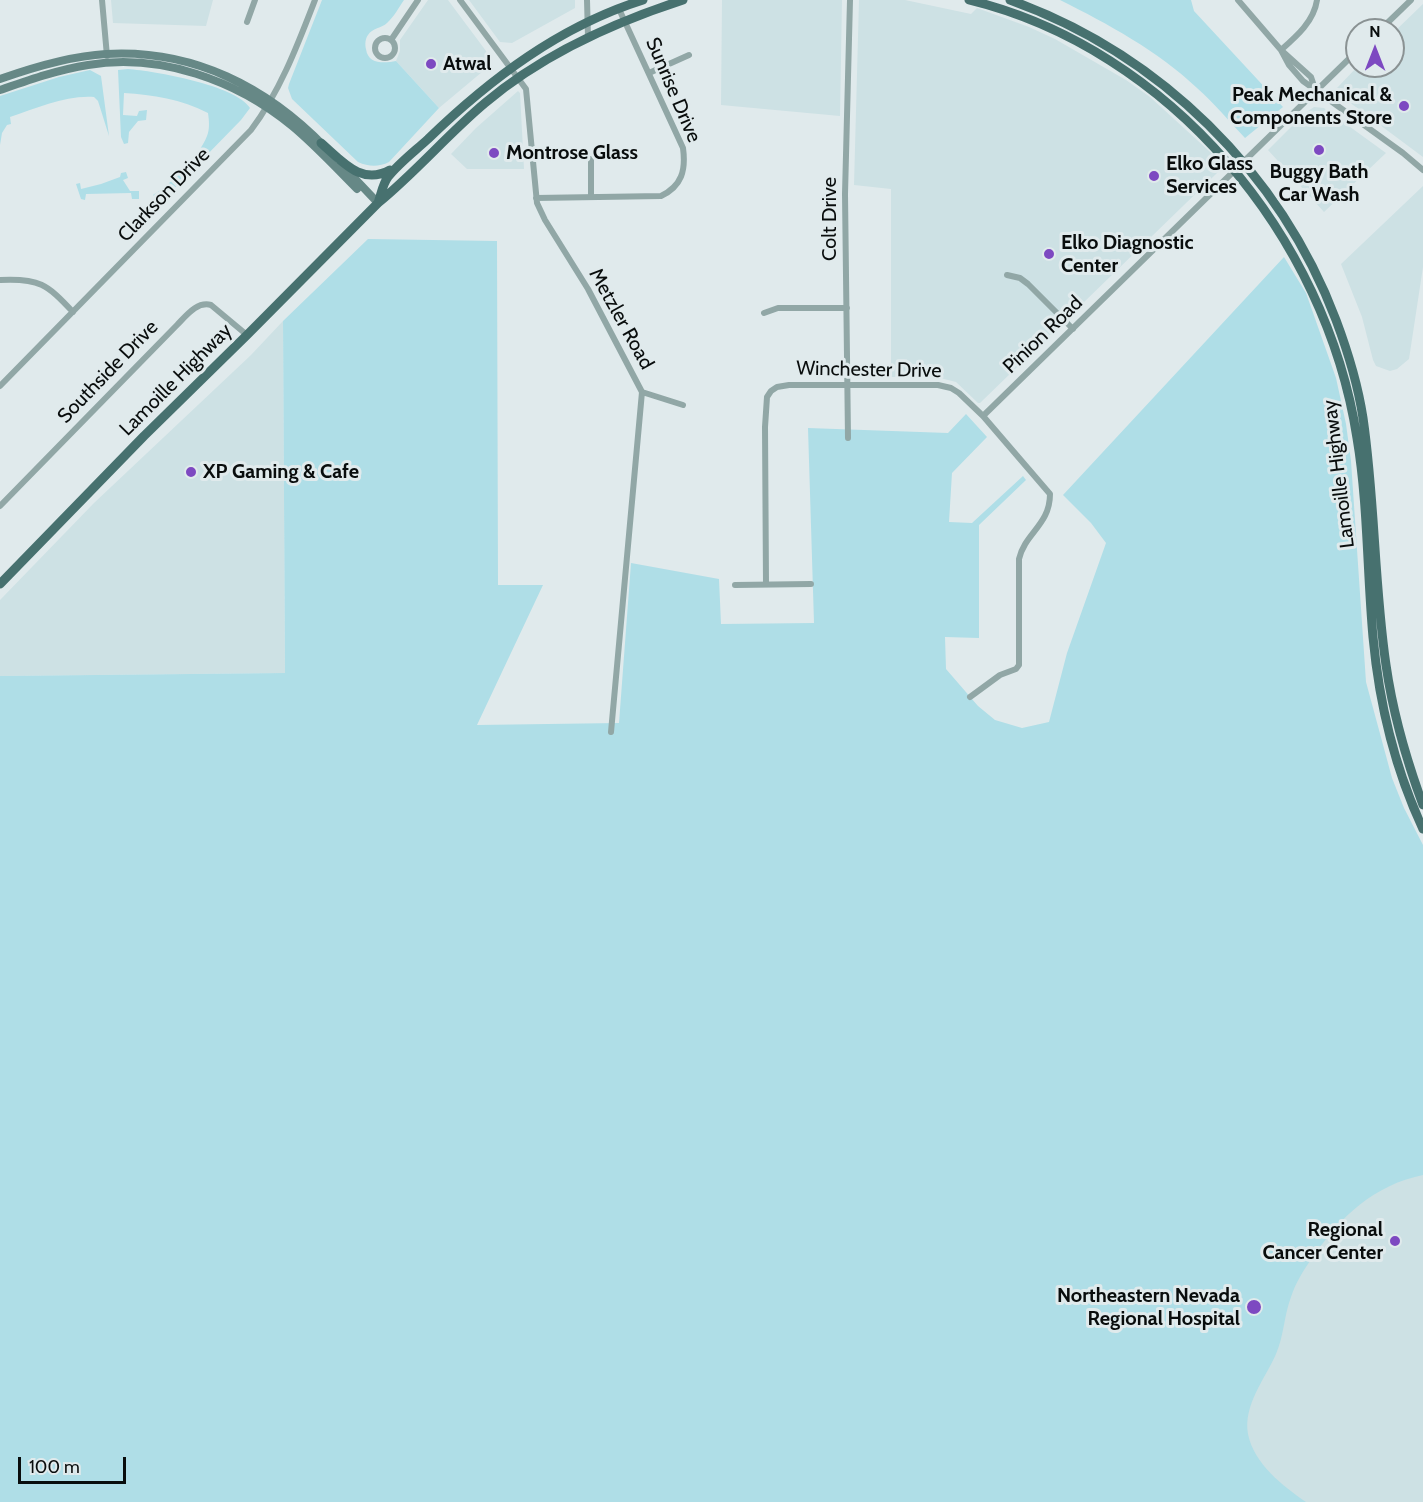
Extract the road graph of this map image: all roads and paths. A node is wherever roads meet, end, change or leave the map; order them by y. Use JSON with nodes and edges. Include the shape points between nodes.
{"nodes":[{"id":1,"x":102,"y":0,"type":"edge"},
{"id":2,"x":255,"y":0,"type":"edge"},
{"id":3,"x":315,"y":0,"type":"edge"},
{"id":4,"x":418,"y":0,"type":"edge"},
{"id":5,"x":460,"y":0,"type":"edge"},
{"id":6,"x":587,"y":0,"type":"edge"},
{"id":7,"x":643,"y":0,"type":"edge"},
{"id":8,"x":684,"y":0,"type":"edge"},
{"id":9,"x":850,"y":0,"type":"edge"},
{"id":10,"x":969,"y":0,"type":"edge"},
{"id":11,"x":1010,"y":0,"type":"edge"},
{"id":12,"x":1238,"y":0,"type":"edge"},
{"id":13,"x":1317,"y":0,"type":"edge"},
{"id":14,"x":1411,"y":0,"type":"edge"},
{"id":15,"x":619,"y":9,"type":"junction"},
{"id":16,"x":1392,"y":18,"type":"edge"},
{"id":17,"x":624,"y":21,"type":"junction"},
{"id":18,"x":248,"y":22,"type":"dead end"},
{"id":19,"x":588,"y":22,"type":"junction"},
{"id":20,"x":588,"y":38,"type":"junction"},
{"id":21,"x":391,"y":40,"type":"dead end"},
{"id":22,"x":1281,"y":50,"type":"junction"},
{"id":23,"x":689,"y":55,"type":"dead end"},
{"id":24,"x":107,"y":58,"type":"junction"},
{"id":25,"x":1345,"y":62,"type":"edge"},
{"id":26,"x":510,"y":69,"type":"junction"},
{"id":27,"x":650,"y":74,"type":"junction"},
{"id":28,"x":517,"y":78,"type":"junction"},
{"id":29,"x":0,"y":79,"type":"edge"},
{"id":30,"x":1316,"y":89,"type":"junction"},
{"id":31,"x":0,"y":90,"type":"edge"},
{"id":32,"x":268,"y":103,"type":"junction"},
{"id":33,"x":425,"y":142,"type":"junction"},
{"id":34,"x":321,"y":143,"type":"junction"},
{"id":35,"x":591,"y":159,"type":"dead end"},
{"id":36,"x":1243,"y":163,"type":"junction"},
{"id":37,"x":1423,"y":170,"type":"edge"},
{"id":38,"x":1235,"y":171,"type":"junction"},
{"id":39,"x":591,"y":196,"type":"junction"},
{"id":40,"x":536,"y":198,"type":"junction"},
{"id":41,"x":376,"y":204,"type":"junction"},
{"id":42,"x":1007,"y":275,"type":"dead end"},
{"id":43,"x":0,"y":279,"type":"edge"},
{"id":44,"x":847,"y":308,"type":"junction"},
{"id":45,"x":73,"y":312,"type":"junction"},
{"id":46,"x":764,"y":313,"type":"dead end"},
{"id":47,"x":1073,"y":329,"type":"junction"},
{"id":48,"x":247,"y":336,"type":"junction"},
{"id":49,"x":0,"y":386,"type":"edge"},
{"id":50,"x":848,"y":386,"type":"junction"},
{"id":51,"x":642,"y":392,"type":"junction"},
{"id":52,"x":683,"y":405,"type":"dead end"},
{"id":53,"x":983,"y":416,"type":"junction"},
{"id":54,"x":848,"y":438,"type":"dead end"},
{"id":55,"x":0,"y":506,"type":"edge"},
{"id":56,"x":0,"y":584,"type":"edge"},
{"id":57,"x":766,"y":584,"type":"junction"},
{"id":58,"x":811,"y":584,"type":"dead end"},
{"id":59,"x":735,"y":585,"type":"dead end"},
{"id":60,"x":970,"y":697,"type":"dead end"},
{"id":61,"x":611,"y":732,"type":"dead end"},
{"id":62,"x":1423,"y":805,"type":"edge"},
{"id":63,"x":1423,"y":829,"type":"edge"}],
"edges":[{"from":1,"to":24,"type":"street"},
{"from":2,"to":18,"type":"street"},
{"from":3,"to":32,"type":"street","name":"Clarkson Drive","via":[[296,49]]},
{"from":4,"to":21,"type":"street"},
{"from":5,"to":26,"type":"street","name":"Metzler Road"},
{"from":6,"to":19,"type":"street"},
{"from":7,"to":15,"type":"main road","name":"Lamoille Highway"},
{"from":8,"to":17,"type":"main road","name":"Lamoille Highway"},
{"from":9,"to":44,"type":"street","name":"Colt Drive","via":[[845,194]]},
{"from":10,"to":38,"type":"main road","name":"Lamoille Highway","via":[[1040,25],[1104,58],[1172,107]]},
{"from":11,"to":36,"type":"main road","name":"Lamoille Highway","via":[[1076,28],[1136,64],[1179,97]]},
{"from":12,"to":22,"type":"street"},
{"from":13,"to":22,"type":"street","via":[[1306,24]]},
{"from":14,"to":16,"type":"street"},
{"from":15,"to":17,"type":"street","name":"Sunrise Drive"},
{"from":15,"to":19,"type":"main road","name":"Lamoille Highway"},
{"from":17,"to":20,"type":"main road","name":"Lamoille Highway"},
{"from":17,"to":27,"type":"street","name":"Sunrise Drive"},
{"from":19,"to":20,"type":"street"},
{"from":19,"to":26,"type":"main road","name":"Lamoille Highway"},
{"from":20,"to":28,"type":"main road","name":"Lamoille Highway"},
{"from":22,"to":30,"type":"street","via":[[1299,76]]},
{"from":23,"to":27,"type":"street"},
{"from":24,"to":29,"type":"main road","via":[[42,65]]},
{"from":24,"to":31,"type":"main road"},
{"from":24,"to":32,"type":"main road","via":[[195,73]]},
{"from":25,"to":30,"type":"street","name":"Pinion Road"},
{"from":26,"to":28,"type":"street","name":"Metzler Road"},
{"from":26,"to":33,"type":"main road","name":"Lamoille Highway"},
{"from":27,"to":39,"type":"street","name":"Sunrise Drive","via":[[683,148],[683,175],[661,196]]},
{"from":28,"to":40,"type":"street","name":"Metzler Road","via":[[527,95]]},
{"from":28,"to":41,"type":"main road","name":"Lamoille Highway"},
{"from":30,"to":36,"type":"street","name":"Pinion Road"},
{"from":30,"to":37,"type":"street"},
{"from":32,"to":34,"type":"main road","via":[[293,116]]},
{"from":32,"to":41,"type":"main road"},
{"from":32,"to":45,"type":"street","name":"Clarkson Drive","via":[[250,130]]},
{"from":33,"to":34,"type":"main road","via":[[394,167],[373,176],[357,172]]},
{"from":33,"to":41,"type":"main road","name":"Lamoille Highway","via":[[387,178]]},
{"from":34,"to":41,"type":"main road"},
{"from":35,"to":39,"type":"street"},
{"from":36,"to":38,"type":"street","name":"Pinion Road"},
{"from":36,"to":62,"type":"main road","name":"Lamoille Highway","via":[[1304,248],[1323,286],[1350,363],[1366,439],[1386,666],[1399,732]]},
{"from":38,"to":47,"type":"street","name":"Pinion Road"},
{"from":38,"to":63,"type":"main road","name":"Lamoille Highway","via":[[1265,210],[1301,269],[1331,336],[1345,380],[1360,458],[1382,701],[1399,765]]},
{"from":39,"to":40,"type":"street","name":"Sunrise Drive"},
{"from":40,"to":51,"type":"street","name":"Metzler Road","via":[[540,212],[588,289]]},
{"from":41,"to":48,"type":"main road","name":"Lamoille Highway"},
{"from":42,"to":47,"type":"street","via":[[1028,284]]},
{"from":43,"to":45,"type":"street","via":[[42,284]]},
{"from":44,"to":46,"type":"street","via":[[778,308]]},
{"from":44,"to":50,"type":"street","name":"Colt Drive"},
{"from":45,"to":49,"type":"street","name":"Clarkson Drive"},
{"from":47,"to":53,"type":"street","name":"Pinion Road"},
{"from":48,"to":55,"type":"street","name":"Southside Drive","via":[[211,305],[200,304]]},
{"from":48,"to":56,"type":"main road","name":"Lamoille Highway"},
{"from":50,"to":53,"type":"street","name":"Winchester Drive","via":[[951,387]]},
{"from":50,"to":54,"type":"street","name":"Colt Drive"},
{"from":50,"to":57,"type":"street","name":"Winchester Drive","via":[[789,385],[777,387],[767,397]]},
{"from":51,"to":52,"type":"street"},
{"from":51,"to":61,"type":"street","name":"Metzler Road"},
{"from":53,"to":60,"type":"street","name":"Winchester Drive","via":[[1050,494],[1048,512],[1025,543],[1019,560],[1019,665]]},
{"from":57,"to":58,"type":"street"},
{"from":57,"to":59,"type":"street"}]}
